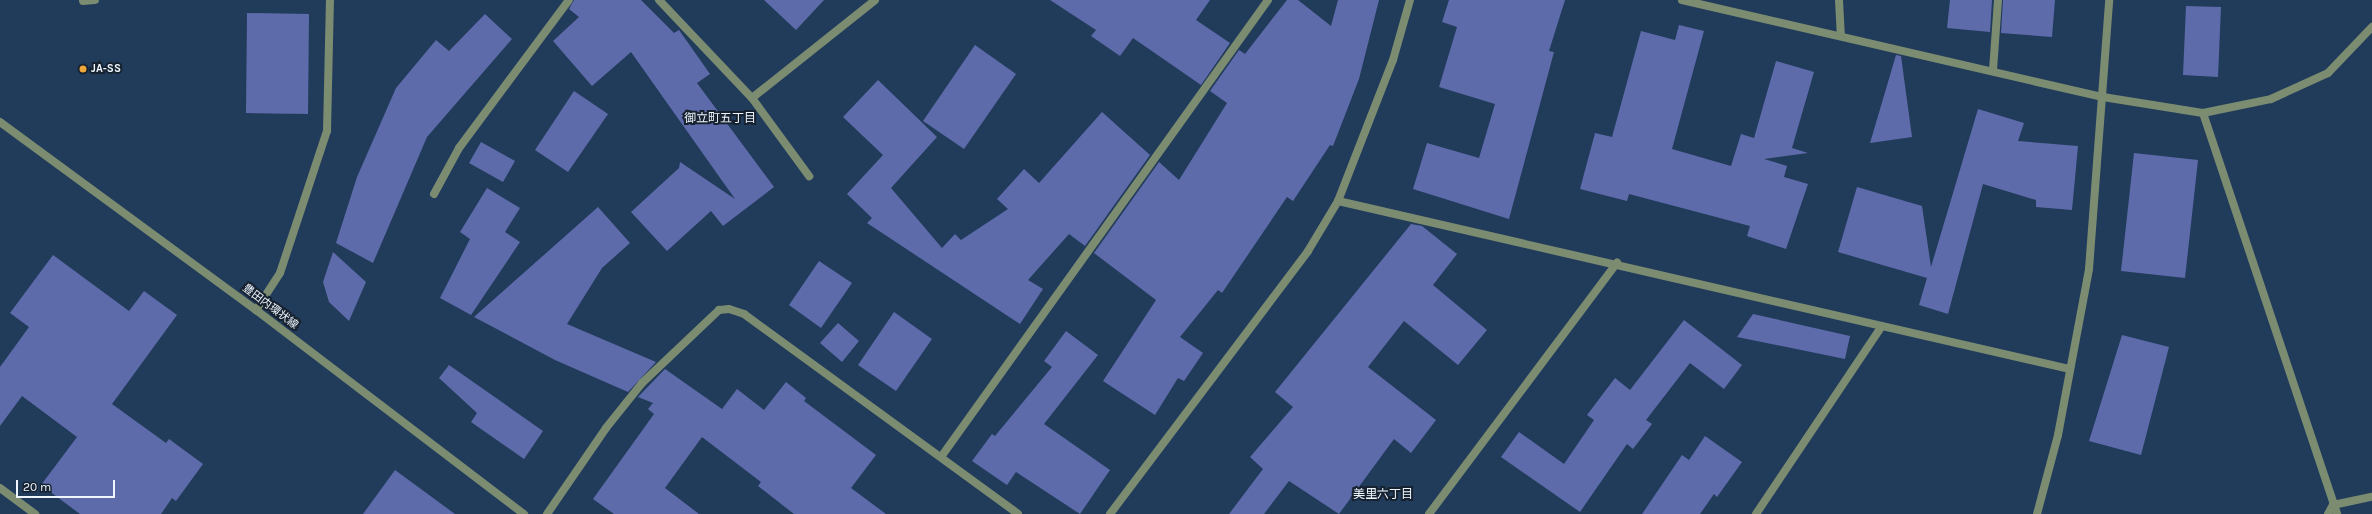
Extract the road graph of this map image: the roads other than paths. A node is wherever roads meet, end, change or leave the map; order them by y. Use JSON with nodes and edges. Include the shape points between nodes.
{"nodes":[{"id":1,"x":96,"y":0,"type":"edge"},
{"id":2,"x":330,"y":0,"type":"edge"},
{"id":3,"x":569,"y":0,"type":"edge"},
{"id":4,"x":659,"y":0,"type":"edge"},
{"id":5,"x":875,"y":0,"type":"edge"},
{"id":6,"x":1268,"y":0,"type":"edge"},
{"id":7,"x":1410,"y":0,"type":"edge"},
{"id":8,"x":1682,"y":0,"type":"edge"},
{"id":9,"x":1839,"y":0,"type":"edge"},
{"id":10,"x":1998,"y":0,"type":"edge"},
{"id":11,"x":2110,"y":0,"type":"edge"},
{"id":12,"x":83,"y":1,"type":"edge"},
{"id":13,"x":2372,"y":27,"type":"edge"},
{"id":14,"x":1841,"y":34,"type":"junction"},
{"id":15,"x":1993,"y":70,"type":"junction"},
{"id":16,"x":2103,"y":97,"type":"junction"},
{"id":17,"x":752,"y":98,"type":"junction"},
{"id":18,"x":2203,"y":113,"type":"junction"},
{"id":19,"x":0,"y":122,"type":"edge"},
{"id":20,"x":809,"y":176,"type":"dead end"},
{"id":21,"x":434,"y":194,"type":"dead end"},
{"id":22,"x":1338,"y":200,"type":"junction"},
{"id":23,"x":1617,"y":263,"type":"junction"},
{"id":24,"x":256,"y":310,"type":"junction"},
{"id":25,"x":1882,"y":326,"type":"junction"},
{"id":26,"x":2069,"y":369,"type":"junction"},
{"id":27,"x":941,"y":457,"type":"junction"},
{"id":28,"x":0,"y":488,"type":"edge"},
{"id":29,"x":2372,"y":497,"type":"edge"},
{"id":30,"x":2333,"y":505,"type":"junction"},
{"id":31,"x":35,"y":514,"type":"edge"},
{"id":32,"x":524,"y":514,"type":"edge"},
{"id":33,"x":547,"y":514,"type":"edge"},
{"id":34,"x":1018,"y":514,"type":"edge"},
{"id":35,"x":1110,"y":514,"type":"edge"},
{"id":36,"x":1429,"y":514,"type":"edge"},
{"id":37,"x":1756,"y":514,"type":"edge"},
{"id":38,"x":2037,"y":514,"type":"edge"},
{"id":39,"x":2328,"y":514,"type":"edge"},
{"id":40,"x":2337,"y":514,"type":"edge"}],
"edges":[{"from":1,"to":12,"type":"street"},
{"from":2,"to":24,"type":"street","via":[[327,131],[280,273]]},
{"from":3,"to":21,"type":"street","via":[[459,148]]},
{"from":4,"to":17,"type":"street"},
{"from":5,"to":17,"type":"street"},
{"from":6,"to":27,"type":"street"},
{"from":7,"to":22,"type":"street","via":[[1393,60]]},
{"from":8,"to":14,"type":"street"},
{"from":9,"to":14,"type":"street"},
{"from":10,"to":15,"type":"street"},
{"from":11,"to":16,"type":"street"},
{"from":13,"to":18,"type":"street","via":[[2328,73],[2271,99]]},
{"from":14,"to":15,"type":"street"},
{"from":15,"to":16,"type":"street"},
{"from":16,"to":18,"type":"street"},
{"from":16,"to":26,"type":"street","via":[[2089,270]]},
{"from":17,"to":20,"type":"street"},
{"from":18,"to":30,"type":"street"},
{"from":19,"to":24,"type":"street","name":"豊田内環状線"},
{"from":22,"to":23,"type":"street"},
{"from":22,"to":35,"type":"street","via":[[1308,251]]},
{"from":23,"to":25,"type":"street"},
{"from":23,"to":36,"type":"street"},
{"from":24,"to":32,"type":"street","name":"豊田内環状線"},
{"from":25,"to":26,"type":"street"},
{"from":25,"to":37,"type":"street"},
{"from":26,"to":38,"type":"street","via":[[2058,435]]},
{"from":27,"to":33,"type":"street","via":[[744,314],[719,310],[642,383],[606,428]]},
{"from":27,"to":34,"type":"street"},
{"from":28,"to":31,"type":"street"},
{"from":29,"to":30,"type":"street"},
{"from":30,"to":39,"type":"street"},
{"from":30,"to":40,"type":"street"}]}
